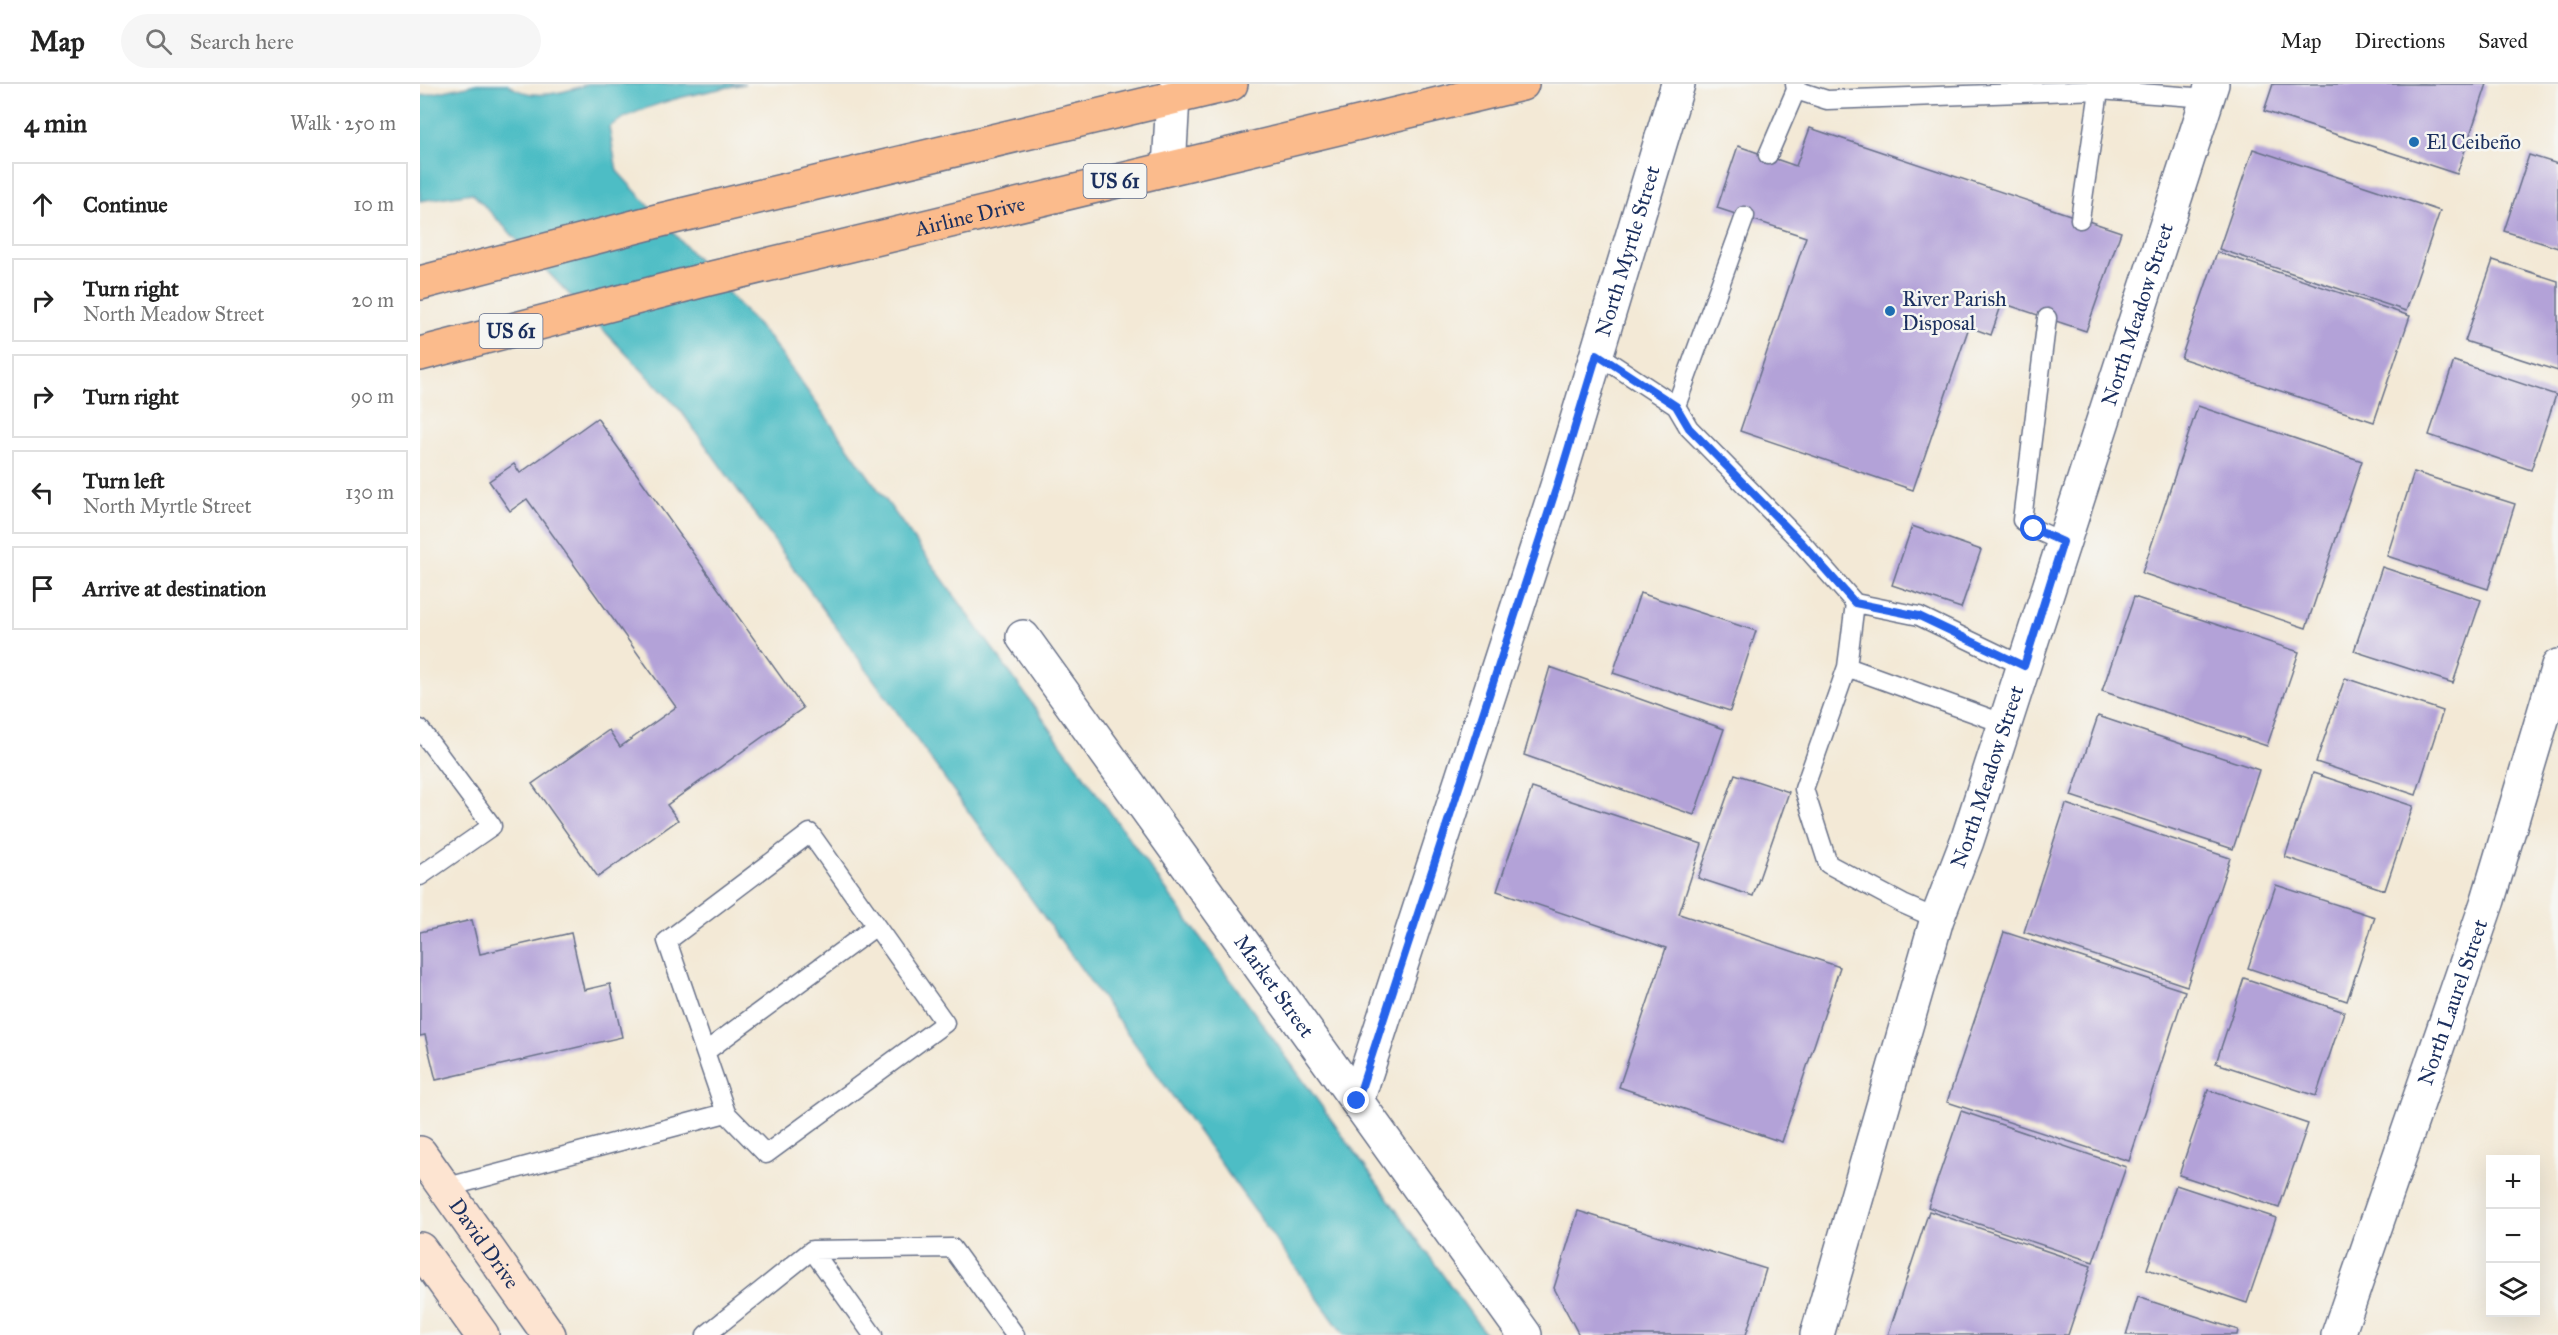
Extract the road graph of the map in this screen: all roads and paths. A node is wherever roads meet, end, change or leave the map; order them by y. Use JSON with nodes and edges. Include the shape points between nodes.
{"nodes":[{"id":1,"x":1231,"y":84,"type":"edge"},
{"id":2,"x":1522,"y":84,"type":"edge"},
{"id":3,"x":1678,"y":84,"type":"edge"},
{"id":4,"x":1796,"y":87,"type":"edge"},
{"id":5,"x":2099,"y":87,"type":"edge"},
{"id":6,"x":1175,"y":90,"type":"edge"},
{"id":7,"x":2210,"y":91,"type":"edge"},
{"id":8,"x":1767,"y":155,"type":"dead end"},
{"id":9,"x":1169,"y":168,"type":"junction"},
{"id":10,"x":1745,"y":216,"type":"dead end"},
{"id":11,"x":2080,"y":219,"type":"dead end"},
{"id":12,"x":420,"y":283,"type":"edge"},
{"id":13,"x":2047,"y":318,"type":"dead end"},
{"id":14,"x":420,"y":354,"type":"edge"},
{"id":15,"x":1597,"y":354,"type":"junction"},
{"id":16,"x":1676,"y":406,"type":"junction"},
{"id":17,"x":2063,"y":542,"type":"junction"},
{"id":18,"x":1855,"y":603,"type":"junction"},
{"id":19,"x":1023,"y":638,"type":"dead end"},
{"id":20,"x":2024,"y":666,"type":"junction"},
{"id":21,"x":2558,"y":666,"type":"edge"},
{"id":22,"x":1847,"y":668,"type":"junction"},
{"id":23,"x":2005,"y":724,"type":"junction"},
{"id":24,"x":420,"y":729,"type":"edge"},
{"id":25,"x":420,"y":876,"type":"edge"},
{"id":26,"x":1937,"y":919,"type":"junction"},
{"id":27,"x":876,"y":926,"type":"junction"},
{"id":28,"x":705,"y":1052,"type":"junction"},
{"id":29,"x":1357,"y":1101,"type":"junction"},
{"id":30,"x":726,"y":1113,"type":"junction"},
{"id":31,"x":420,"y":1154,"type":"edge"},
{"id":32,"x":444,"y":1188,"type":"junction"},
{"id":33,"x":420,"y":1249,"type":"edge"},
{"id":34,"x":812,"y":1250,"type":"junction"},
{"id":35,"x":482,"y":1335,"type":"edge"},
{"id":36,"x":549,"y":1335,"type":"edge"},
{"id":37,"x":706,"y":1335,"type":"edge"},
{"id":38,"x":873,"y":1335,"type":"edge"},
{"id":39,"x":1015,"y":1335,"type":"edge"},
{"id":40,"x":1525,"y":1335,"type":"edge"},
{"id":41,"x":1817,"y":1335,"type":"edge"},
{"id":42,"x":2338,"y":1335,"type":"edge"}],
"edges":[{"from":1,"to":6,"type":"highway"},
{"from":2,"to":9,"type":"highway","name":"Airline Drive","number":"US 61"},
{"from":3,"to":15,"type":"street","name":"North Myrtle Street"},
{"from":4,"to":5,"type":"lane","via":[[1827,100]]},
{"from":4,"to":8,"type":"lane"},
{"from":5,"to":7,"type":"lane"},
{"from":5,"to":11,"type":"lane"},
{"from":6,"to":9,"type":"street"},
{"from":6,"to":12,"type":"highway"},
{"from":7,"to":17,"type":"street","name":"North Meadow Street"},
{"from":9,"to":14,"type":"highway","name":"Airline Drive","number":"US 61","via":[[708,279]]},
{"from":10,"to":16,"type":"lane"},
{"from":13,"to":17,"type":"lane","via":[[2022,520]]},
{"from":15,"to":16,"type":"lane"},
{"from":15,"to":29,"type":"street","name":"North Myrtle Street"},
{"from":16,"to":18,"type":"lane","via":[[1689,428]]},
{"from":17,"to":20,"type":"street","name":"North Meadow Street"},
{"from":18,"to":20,"type":"lane","via":[[1919,616]]},
{"from":18,"to":22,"type":"lane"},
{"from":19,"to":29,"type":"street","name":"Market Street"},
{"from":20,"to":23,"type":"street","name":"North Meadow Street"},
{"from":21,"to":42,"type":"street","name":"North Laurel Street","via":[[2488,900]]},
{"from":22,"to":23,"type":"lane"},
{"from":22,"to":26,"type":"lane","via":[[1804,789],[1828,864]]},
{"from":23,"to":26,"type":"street","name":"North Meadow Street"},
{"from":24,"to":25,"type":"lane","via":[[492,826]]},
{"from":26,"to":41,"type":"street","name":"North Meadow Street"},
{"from":27,"to":28,"type":"lane"},
{"from":27,"to":28,"type":"lane","via":[[810,833],[667,941]]},
{"from":27,"to":30,"type":"lane","via":[[945,1023],[766,1154]]},
{"from":28,"to":30,"type":"lane"},
{"from":29,"to":40,"type":"street","name":"Market Street"},
{"from":30,"to":32,"type":"lane"},
{"from":31,"to":32,"type":"main road","name":"David Drive"},
{"from":32,"to":36,"type":"main road","name":"David Drive"},
{"from":33,"to":35,"type":"main road"},
{"from":34,"to":37,"type":"lane"},
{"from":34,"to":38,"type":"lane"},
{"from":34,"to":39,"type":"lane","via":[[952,1248]]}]}
